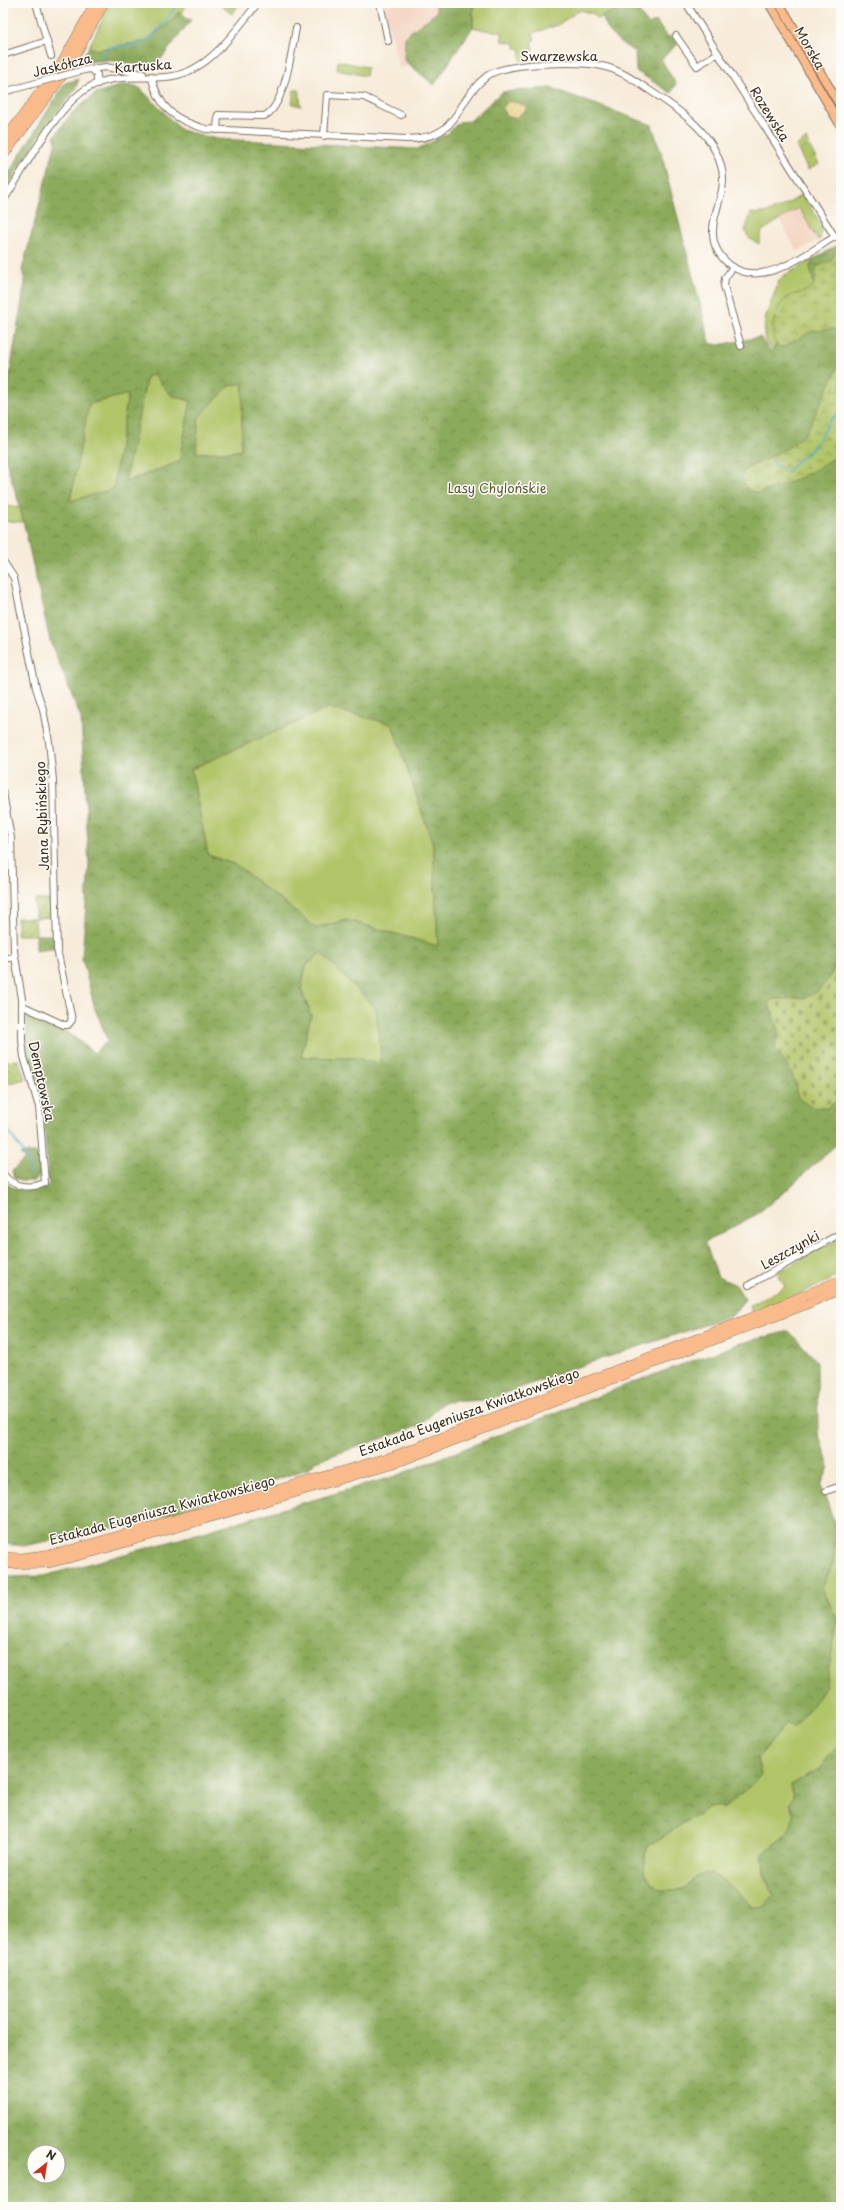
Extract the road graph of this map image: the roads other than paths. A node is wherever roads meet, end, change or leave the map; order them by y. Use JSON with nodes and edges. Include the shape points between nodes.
{"nodes":[{"id":1,"x":36,"y":3,"type":"edge"},
{"id":2,"x":95,"y":3,"type":"edge"},
{"id":3,"x":104,"y":3,"type":"edge"},
{"id":4,"x":258,"y":3,"type":"edge"},
{"id":5,"x":380,"y":3,"type":"edge"},
{"id":6,"x":686,"y":3,"type":"edge"},
{"id":7,"x":769,"y":3,"type":"edge"},
{"id":8,"x":779,"y":3,"type":"edge"},
{"id":9,"x":296,"y":28,"type":"dead end"},
{"id":10,"x":676,"y":36,"type":"dead end"},
{"id":11,"x":47,"y":41,"type":"junction"},
{"id":12,"x":388,"y":41,"type":"dead end"},
{"id":13,"x":718,"y":53,"type":"junction"},
{"id":14,"x":3,"y":55,"type":"edge"},
{"id":15,"x":51,"y":56,"type":"dead end"},
{"id":16,"x":92,"y":69,"type":"junction"},
{"id":17,"x":151,"y":76,"type":"junction"},
{"id":18,"x":96,"y":84,"type":"junction"},
{"id":19,"x":3,"y":92,"type":"edge"},
{"id":20,"x":841,"y":108,"type":"edge"},
{"id":21,"x":401,"y":115,"type":"dead end"},
{"id":22,"x":841,"y":126,"type":"edge"},
{"id":23,"x":217,"y":130,"type":"junction"},
{"id":24,"x":324,"y":136,"type":"junction"},
{"id":25,"x":3,"y":142,"type":"edge"},
{"id":26,"x":3,"y":156,"type":"edge"},
{"id":27,"x":3,"y":201,"type":"edge"},
{"id":28,"x":838,"y":235,"type":"edge"},
{"id":29,"x":733,"y":267,"type":"junction"},
{"id":30,"x":741,"y":346,"type":"dead end"},
{"id":31,"x":3,"y":561,"type":"edge"},
{"id":32,"x":3,"y":793,"type":"edge"},
{"id":33,"x":15,"y":957,"type":"junction"},
{"id":34,"x":3,"y":959,"type":"edge"},
{"id":35,"x":22,"y":1006,"type":"junction"},
{"id":36,"x":3,"y":1174,"type":"edge"},
{"id":37,"x":841,"y":1233,"type":"edge"},
{"id":38,"x":841,"y":1280,"type":"edge"},
{"id":39,"x":749,"y":1285,"type":"dead end"},
{"id":40,"x":841,"y":1289,"type":"edge"},
{"id":41,"x":503,"y":1418,"type":"junction"},
{"id":42,"x":841,"y":1486,"type":"edge"},
{"id":43,"x":826,"y":1491,"type":"dead end"},
{"id":44,"x":3,"y":1557,"type":"edge"},
{"id":45,"x":61,"y":1557,"type":"junction"},
{"id":46,"x":3,"y":1564,"type":"edge"}],
"edges":[{"from":1,"to":11,"type":"street"},
{"from":2,"to":25,"type":"highway","via":[[62,63]]},
{"from":3,"to":26,"type":"highway","via":[[69,67]]},
{"from":4,"to":17,"type":"street","name":"Kartuska","via":[[218,51],[204,63],[175,75]]},
{"from":5,"to":12,"type":"street"},
{"from":6,"to":13,"type":"street","name":"Rozewska"},
{"from":7,"to":22,"type":"main road","name":"Morska"},
{"from":8,"to":20,"type":"main road","name":"Morska"},
{"from":9,"to":23,"type":"street","via":[[289,65],[275,106],[264,116],[218,115]]},
{"from":10,"to":13,"type":"street","via":[[697,66]]},
{"from":11,"to":14,"type":"street"},
{"from":11,"to":15,"type":"street"},
{"from":13,"to":28,"type":"street","name":"Rozewska"},
{"from":16,"to":17,"type":"street","name":"Jaskółcza","via":[[113,68]]},
{"from":16,"to":18,"type":"street","name":"Kartuska","via":[[97,75]]},
{"from":16,"to":19,"type":"street","name":"Jaskółcza","bridge":true},
{"from":17,"to":18,"type":"street","name":"Kartuska","via":[[117,78]]},
{"from":17,"to":23,"type":"street","name":"Swarzewska","via":[[157,96],[170,113],[192,125]]},
{"from":18,"to":27,"type":"street","name":"Kartuska","via":[[78,95],[59,117]]},
{"from":21,"to":24,"type":"street","via":[[364,97],[327,95]]},
{"from":23,"to":24,"type":"street","name":"Swarzewska"},
{"from":24,"to":29,"type":"street","name":"Swarzewska","via":[[428,138],[450,125],[479,84],[487,76],[500,70],[519,66],[582,64],[611,68],[678,110],[711,143],[720,161],[723,178],[722,194],[713,227],[714,241],[720,255]]},
{"from":28,"to":29,"type":"street","name":"Swarzewska","via":[[769,273],[749,274]]},
{"from":29,"to":30,"type":"street","via":[[725,278],[724,286]]},
{"from":31,"to":35,"type":"street","name":"Jana Rybińskiego","via":[[14,578],[49,742],[53,780],[57,949],[72,1020],[68,1025],[64,1025]]},
{"from":32,"to":33,"type":"street","name":"Demptowska","via":[[11,838]]},
{"from":33,"to":34,"type":"street"},
{"from":33,"to":35,"type":"street","name":"Demptowska"},
{"from":35,"to":36,"type":"street","name":"Demptowska","via":[[24,1057],[39,1107],[45,1183],[39,1186],[21,1186],[10,1182]]},
{"from":37,"to":39,"type":"street","name":"Leszczynki"},
{"from":38,"to":41,"type":"highway","name":"Estakada Eugeniusza Kwiatkowskiego"},
{"from":40,"to":41,"type":"highway","name":"Estakada Eugeniusza Kwiatkowskiego"},
{"from":41,"to":45,"type":"highway","name":"Estakada Eugeniusza Kwiatkowskiego","via":[[314,1484]]},
{"from":42,"to":43,"type":"street"},
{"from":44,"to":45,"type":"highway","name":"Estakada Eugeniusza Kwiatkowskiego"},
{"from":45,"to":46,"type":"highway","name":"Estakada Eugeniusza Kwiatkowskiego","via":[[34,1565]]}]}
